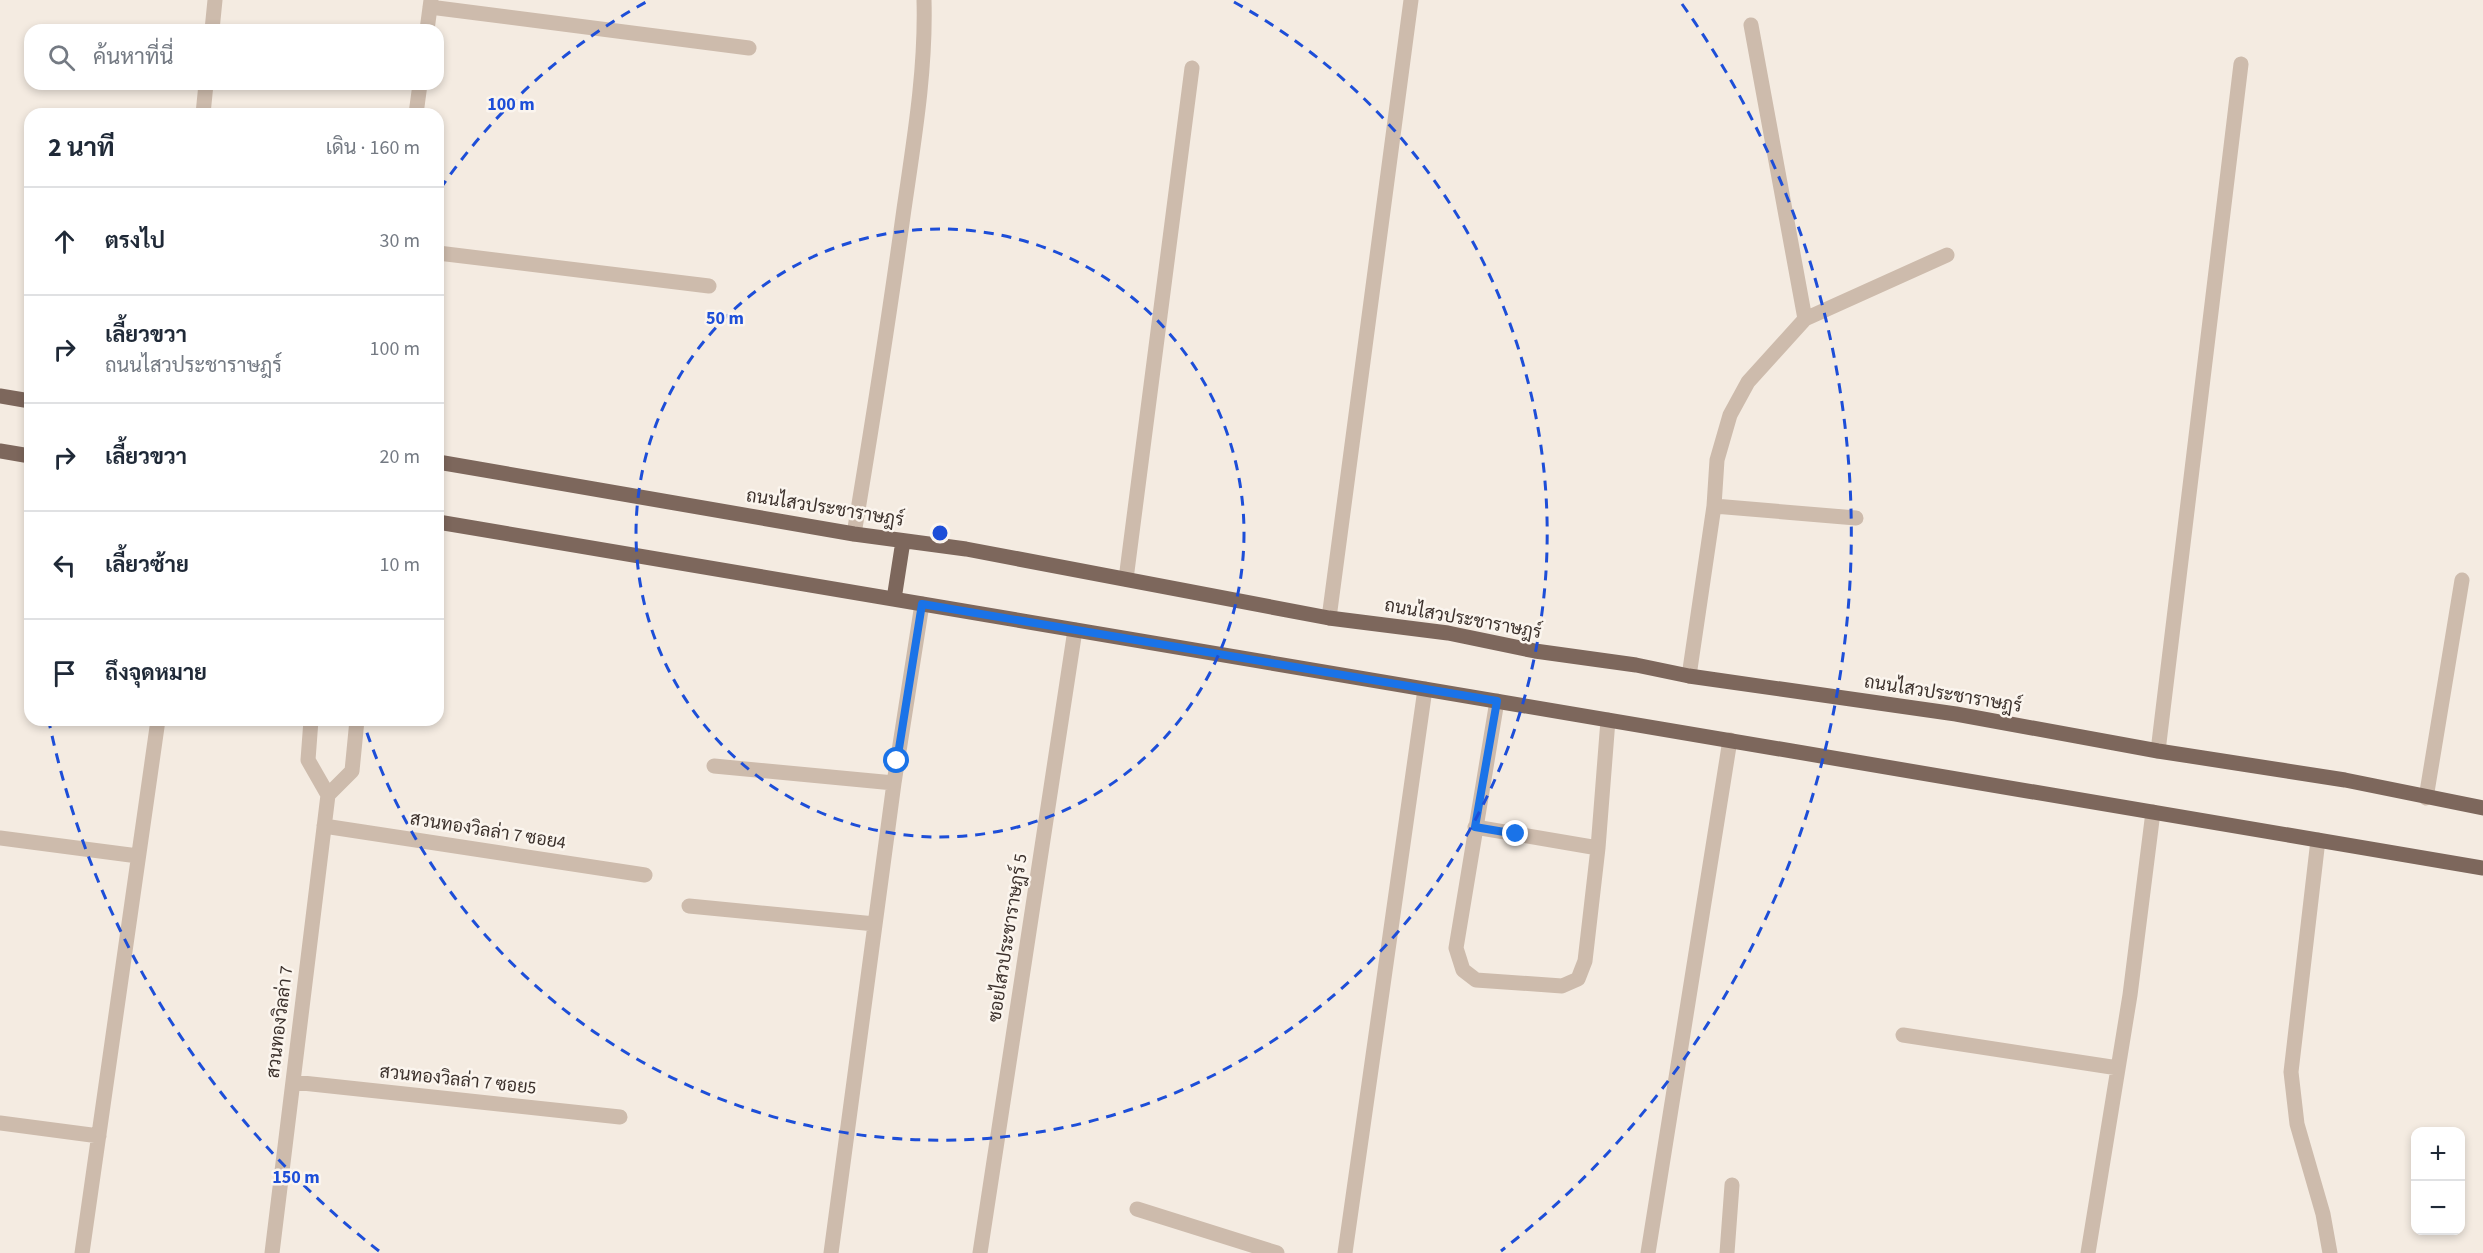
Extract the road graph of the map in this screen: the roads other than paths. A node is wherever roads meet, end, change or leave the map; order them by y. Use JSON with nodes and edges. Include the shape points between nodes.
{"nodes":[{"id":1,"x":215,"y":0,"type":"edge"},
{"id":2,"x":924,"y":0,"type":"edge"},
{"id":3,"x":1411,"y":0,"type":"edge"},
{"id":4,"x":431,"y":3,"type":"edge"},
{"id":5,"x":213,"y":24,"type":"edge"},
{"id":6,"x":428,"y":24,"type":"edge"},
{"id":7,"x":1752,"y":25,"type":"dead end"},
{"id":8,"x":749,"y":48,"type":"dead end"},
{"id":9,"x":2241,"y":64,"type":"dead end"},
{"id":10,"x":1192,"y":68,"type":"dead end"},
{"id":11,"x":206,"y":90,"type":"edge"},
{"id":12,"x":419,"y":90,"type":"edge"},
{"id":13,"x":204,"y":108,"type":"edge"},
{"id":14,"x":417,"y":108,"type":"edge"},
{"id":15,"x":444,"y":253,"type":"edge"},
{"id":16,"x":1947,"y":255,"type":"dead end"},
{"id":17,"x":709,"y":286,"type":"dead end"},
{"id":18,"x":1805,"y":319,"type":"junction"},
{"id":19,"x":0,"y":396,"type":"edge"},
{"id":20,"x":24,"y":400,"type":"edge"},
{"id":21,"x":0,"y":451,"type":"edge"},
{"id":22,"x":24,"y":455,"type":"edge"},
{"id":23,"x":444,"y":463,"type":"edge"},
{"id":24,"x":1714,"y":506,"type":"junction"},
{"id":25,"x":1856,"y":518,"type":"dead end"},
{"id":26,"x":444,"y":523,"type":"edge"},
{"id":27,"x":854,"y":534,"type":"junction"},
{"id":28,"x":903,"y":541,"type":"junction"},
{"id":29,"x":1126,"y":579,"type":"junction"},
{"id":30,"x":2462,"y":580,"type":"dead end"},
{"id":31,"x":894,"y":599,"type":"junction"},
{"id":32,"x":922,"y":604,"type":"junction"},
{"id":33,"x":1329,"y":618,"type":"junction"},
{"id":34,"x":1075,"y":630,"type":"junction"},
{"id":35,"x":1689,"y":676,"type":"junction"},
{"id":36,"x":1425,"y":689,"type":"junction"},
{"id":37,"x":1497,"y":701,"type":"junction"},
{"id":38,"x":1608,"y":720,"type":"junction"},
{"id":39,"x":157,"y":726,"type":"edge"},
{"id":40,"x":311,"y":726,"type":"edge"},
{"id":41,"x":356,"y":726,"type":"edge"},
{"id":42,"x":1730,"y":740,"type":"junction"},
{"id":43,"x":2158,"y":751,"type":"junction"},
{"id":44,"x":714,"y":766,"type":"dead end"},
{"id":45,"x":894,"y":783,"type":"junction"},
{"id":46,"x":328,"y":795,"type":"junction"},
{"id":47,"x":2426,"y":798,"type":"junction"},
{"id":48,"x":2483,"y":807,"type":"edge"},
{"id":49,"x":2154,"y":812,"type":"junction"},
{"id":50,"x":324,"y":826,"type":"junction"},
{"id":51,"x":1475,"y":827,"type":"junction"},
{"id":52,"x":0,"y":838,"type":"edge"},
{"id":53,"x":2318,"y":840,"type":"junction"},
{"id":54,"x":1598,"y":848,"type":"junction"},
{"id":55,"x":138,"y":856,"type":"junction"},
{"id":56,"x":2483,"y":868,"type":"edge"},
{"id":57,"x":645,"y":875,"type":"dead end"},
{"id":58,"x":689,"y":906,"type":"dead end"},
{"id":59,"x":875,"y":924,"type":"junction"},
{"id":60,"x":1903,"y":1035,"type":"dead end"},
{"id":61,"x":2118,"y":1068,"type":"junction"},
{"id":62,"x":293,"y":1082,"type":"junction"},
{"id":63,"x":620,"y":1117,"type":"dead end"},
{"id":64,"x":0,"y":1123,"type":"edge"},
{"id":65,"x":99,"y":1136,"type":"junction"},
{"id":66,"x":1732,"y":1185,"type":"dead end"},
{"id":67,"x":1137,"y":1209,"type":"dead end"},
{"id":68,"x":82,"y":1253,"type":"edge"},
{"id":69,"x":272,"y":1253,"type":"edge"},
{"id":70,"x":831,"y":1253,"type":"edge"},
{"id":71,"x":980,"y":1253,"type":"edge"},
{"id":72,"x":1277,"y":1253,"type":"edge"},
{"id":73,"x":1345,"y":1253,"type":"edge"},
{"id":74,"x":1648,"y":1253,"type":"edge"},
{"id":75,"x":1727,"y":1253,"type":"edge"},
{"id":76,"x":2088,"y":1253,"type":"edge"},
{"id":77,"x":2330,"y":1253,"type":"edge"}],
"edges":[{"from":1,"to":5,"type":"street"},
{"from":2,"to":27,"type":"street","via":[[919,106]]},
{"from":3,"to":33,"type":"street"},
{"from":4,"to":6,"type":"street"},
{"from":4,"to":8,"type":"street"},
{"from":7,"to":18,"type":"street"},
{"from":9,"to":43,"type":"street"},
{"from":10,"to":29,"type":"street"},
{"from":11,"to":13,"type":"street"},
{"from":12,"to":14,"type":"street"},
{"from":15,"to":17,"type":"street"},
{"from":16,"to":18,"type":"street"},
{"from":18,"to":24,"type":"street","via":[[1748,382],[1730,415],[1717,460]]},
{"from":19,"to":20,"type":"main road"},
{"from":21,"to":22,"type":"main road"},
{"from":23,"to":27,"type":"main road","name":"ถนนไสวประชาราษฎร์"},
{"from":24,"to":25,"type":"street"},
{"from":24,"to":35,"type":"street"},
{"from":26,"to":31,"type":"main road"},
{"from":27,"to":28,"type":"main road","name":"ถนนไสวประชาราษฎร์"},
{"from":28,"to":29,"type":"main road","name":"ถนนไสวประชาราษฎร์"},
{"from":28,"to":31,"type":"main road"},
{"from":29,"to":33,"type":"main road","name":"ถนนไสวประชาราษฎร์"},
{"from":30,"to":47,"type":"street"},
{"from":31,"to":32,"type":"main road"},
{"from":32,"to":34,"type":"main road"},
{"from":32,"to":45,"type":"street"},
{"from":33,"to":35,"type":"main road","name":"ถนนไสวประชาราษฎร์","via":[[1448,633]]},
{"from":34,"to":36,"type":"main road"},
{"from":34,"to":71,"type":"street","name":"ซอยไสวประชาราษฎร์ 5"},
{"from":35,"to":43,"type":"main road","name":"ถนนไสวประชาราษฎร์","via":[[1956,714]]},
{"from":36,"to":37,"type":"main road"},
{"from":36,"to":73,"type":"street"},
{"from":37,"to":38,"type":"main road"},
{"from":37,"to":51,"type":"street"},
{"from":38,"to":42,"type":"main road"},
{"from":38,"to":54,"type":"street"},
{"from":39,"to":55,"type":"street"},
{"from":40,"to":46,"type":"street","via":[[308,760]]},
{"from":41,"to":46,"type":"street","via":[[352,771]]},
{"from":42,"to":49,"type":"main road"},
{"from":42,"to":74,"type":"street"},
{"from":43,"to":47,"type":"main road","name":"ถนนไสวประชาราษฎร์","via":[[2345,780]]},
{"from":44,"to":45,"type":"street"},
{"from":45,"to":59,"type":"street"},
{"from":46,"to":50,"type":"street","name":"สวนทองวิลล่า 7"},
{"from":47,"to":48,"type":"main road","name":"ถนนไสวประชาราษฎร์"},
{"from":49,"to":53,"type":"main road"},
{"from":49,"to":61,"type":"street"},
{"from":50,"to":57,"type":"street","name":"สวนทองวิลล่า 7 ซอย4"},
{"from":50,"to":62,"type":"street","name":"สวนทองวิลล่า 7"},
{"from":51,"to":54,"type":"street"},
{"from":51,"to":54,"type":"street","via":[[1456,948],[1463,970],[1476,980],[1562,986],[1578,979],[1585,961]]},
{"from":52,"to":55,"type":"street"},
{"from":53,"to":56,"type":"main road"},
{"from":53,"to":77,"type":"street","via":[[2290,1072],[2297,1124]]},
{"from":55,"to":65,"type":"street"},
{"from":58,"to":59,"type":"street"},
{"from":59,"to":70,"type":"street"},
{"from":60,"to":61,"type":"street"},
{"from":61,"to":76,"type":"street"},
{"from":62,"to":63,"type":"street","name":"สวนทองวิลล่า 7 ซอย5"},
{"from":62,"to":69,"type":"street","name":"สวนทองวิลล่า 7"},
{"from":64,"to":65,"type":"street"},
{"from":65,"to":68,"type":"street"},
{"from":66,"to":75,"type":"street"},
{"from":67,"to":72,"type":"street"}]}
